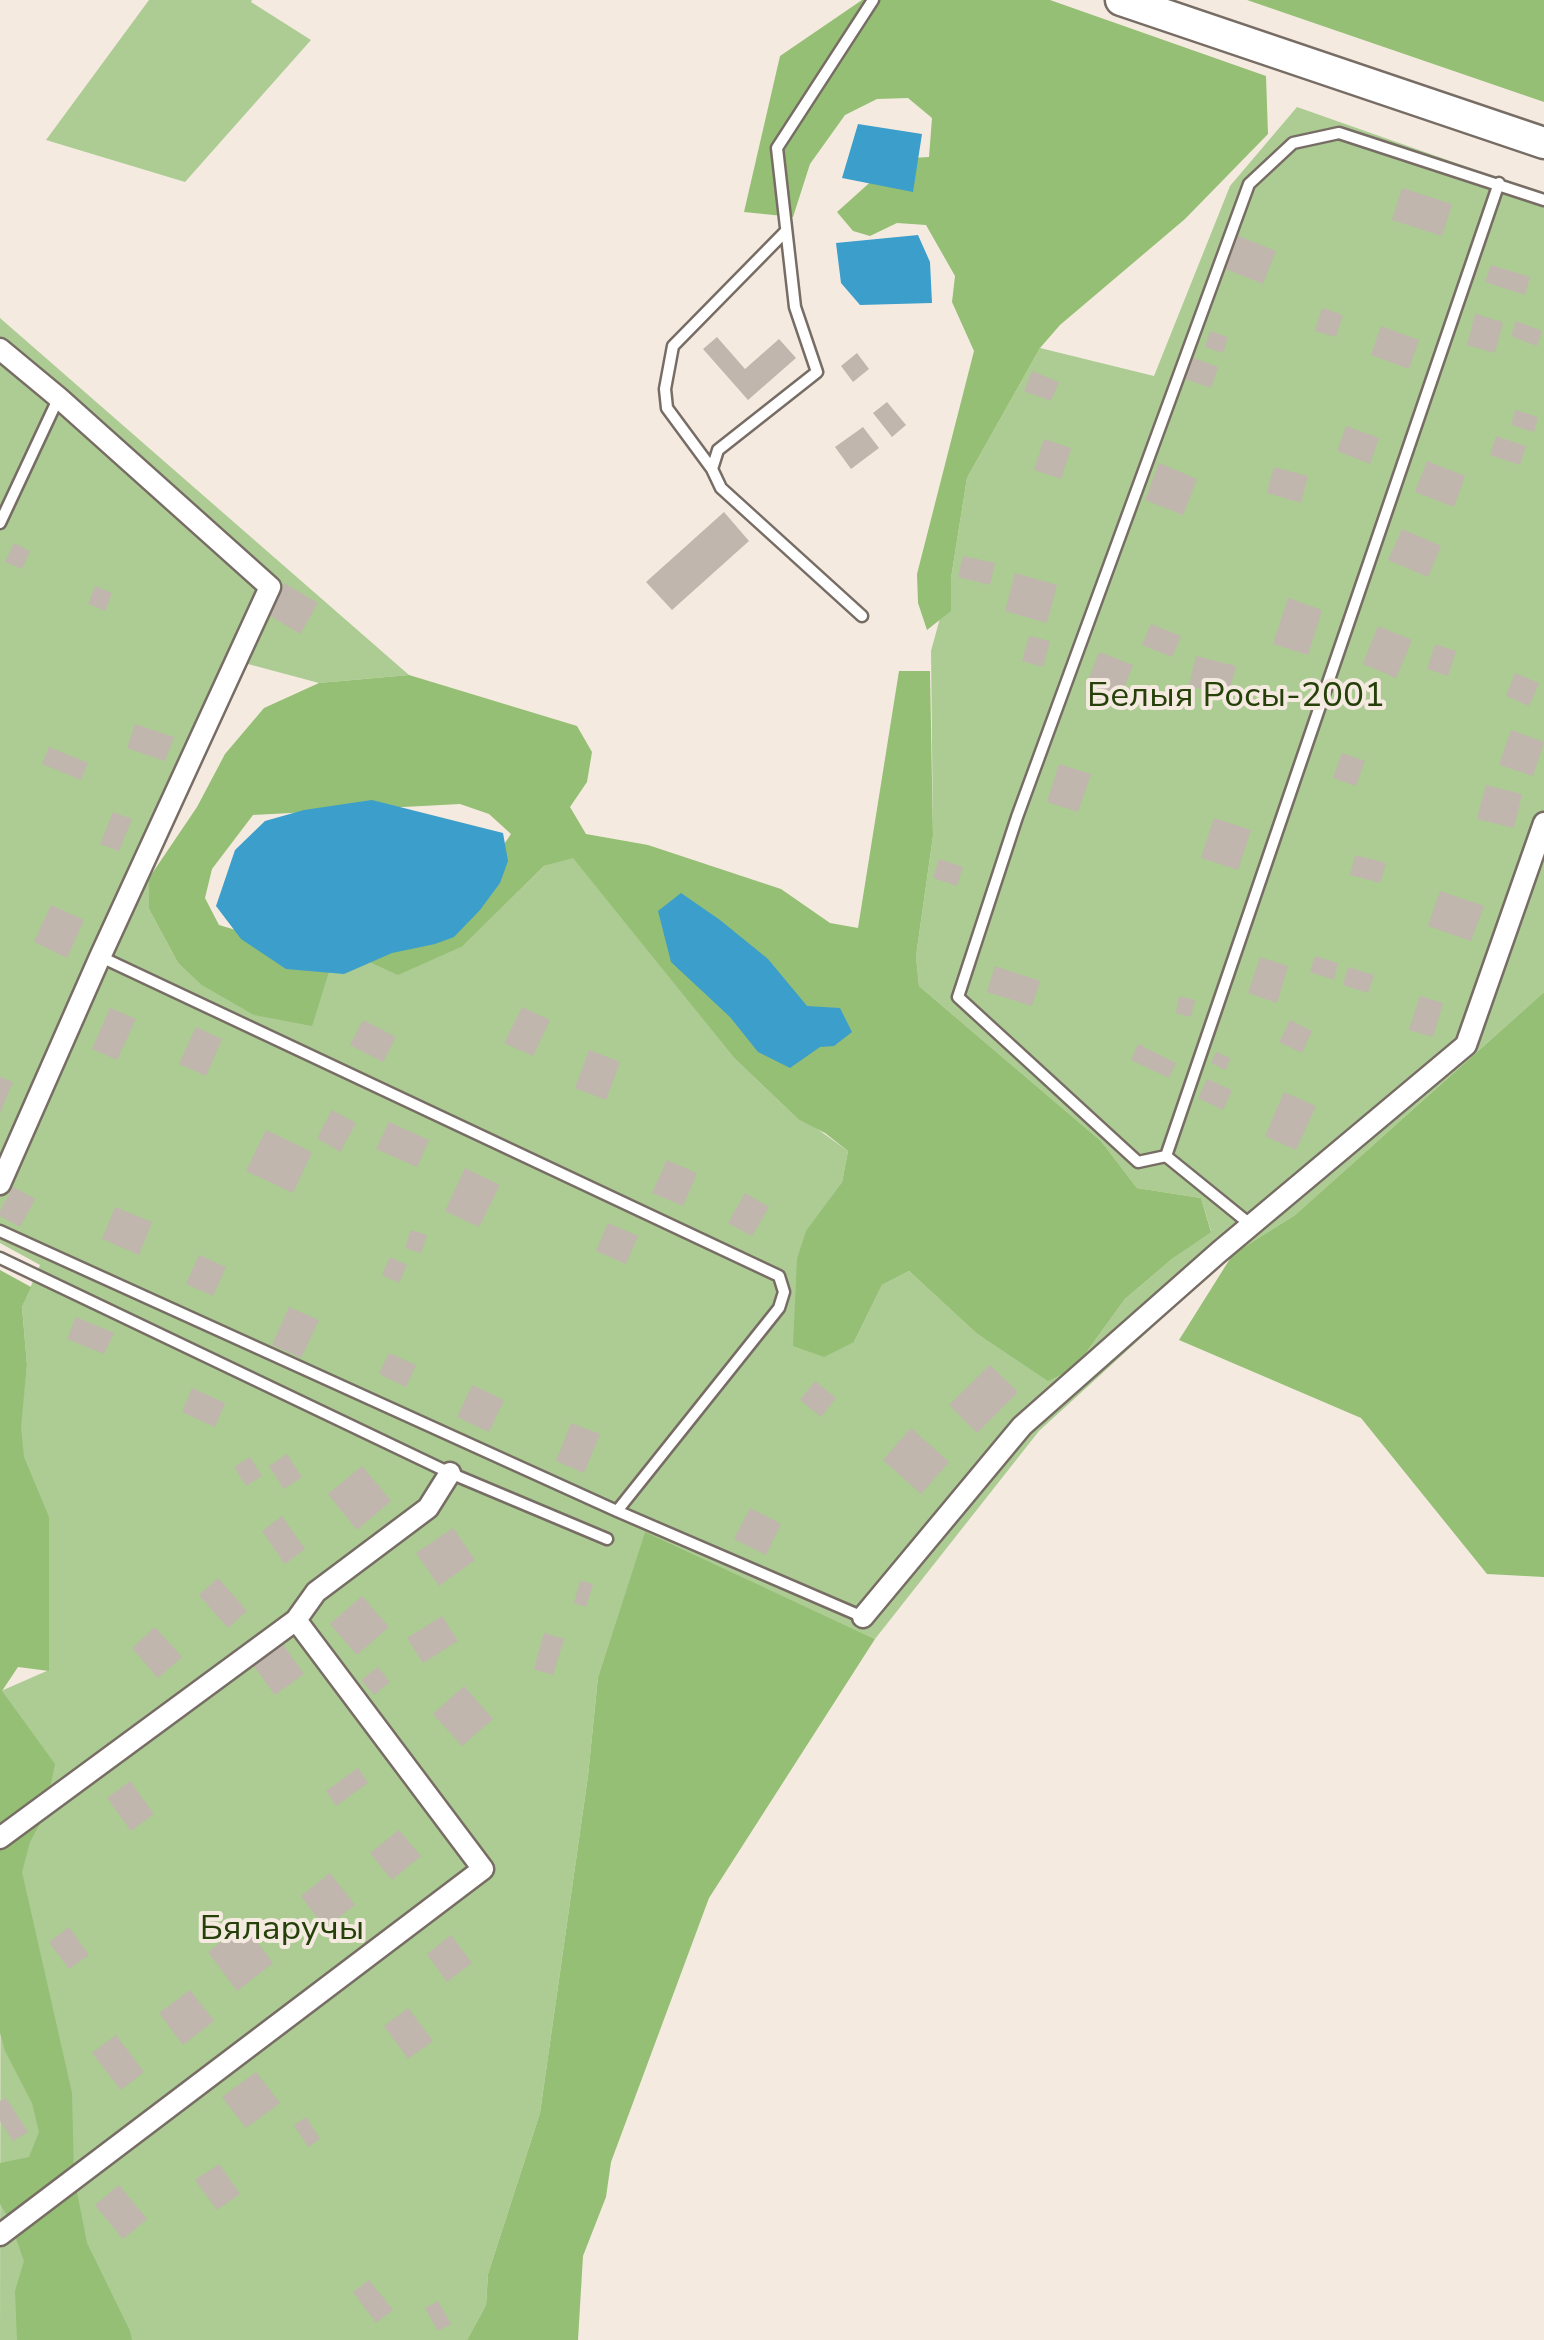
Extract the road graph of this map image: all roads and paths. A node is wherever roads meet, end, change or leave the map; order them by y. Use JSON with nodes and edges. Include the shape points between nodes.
{"nodes":[{"id":1,"x":873,"y":0,"type":"edge"},
{"id":2,"x":1121,"y":0,"type":"edge"},
{"id":3,"x":1544,"y":143,"type":"edge"},
{"id":4,"x":1500,"y":184,"type":"junction"},
{"id":5,"x":1544,"y":200,"type":"edge"},
{"id":6,"x":786,"y":231,"type":"junction"},
{"id":7,"x":0,"y":349,"type":"edge"},
{"id":8,"x":59,"y":398,"type":"junction"},
{"id":9,"x":712,"y":470,"type":"junction"},
{"id":10,"x":0,"y":524,"type":"edge"},
{"id":11,"x":862,"y":616,"type":"dead end"},
{"id":12,"x":1544,"y":822,"type":"edge"},
{"id":13,"x":100,"y":957,"type":"junction"},
{"id":14,"x":1166,"y":1156,"type":"junction"},
{"id":15,"x":0,"y":1184,"type":"edge"},
{"id":16,"x":1251,"y":1225,"type":"junction"},
{"id":17,"x":0,"y":1230,"type":"edge"},
{"id":18,"x":0,"y":1258,"type":"edge"},
{"id":19,"x":450,"y":1473,"type":"junction"},
{"id":20,"x":618,"y":1510,"type":"junction"},
{"id":21,"x":607,"y":1538,"type":"dead end"},
{"id":22,"x":863,"y":1617,"type":"joint"},
{"id":23,"x":296,"y":1620,"type":"junction"},
{"id":24,"x":0,"y":1838,"type":"edge"},
{"id":25,"x":0,"y":2235,"type":"edge"}],
"edges":[{"from":1,"to":6,"type":"lane","via":[[777,148]]},
{"from":2,"to":3,"type":"main road"},
{"from":4,"to":5,"type":"lane"},
{"from":4,"to":14,"type":"lane"},
{"from":4,"to":14,"type":"lane","via":[[1339,133],[1292,143],[1248,184],[1016,817],[958,997],[1138,1162]]},
{"from":6,"to":9,"type":"lane","via":[[794,307],[817,372],[718,450]]},
{"from":6,"to":9,"type":"lane","via":[[673,346],[667,408]]},
{"from":7,"to":8,"type":"street"},
{"from":8,"to":10,"type":"lane"},
{"from":8,"to":13,"type":"street","via":[[270,587]]},
{"from":9,"to":11,"type":"lane","via":[[721,488]]},
{"from":12,"to":16,"type":"street","via":[[1466,1045]]},
{"from":13,"to":15,"type":"street"},
{"from":13,"to":20,"type":"lane","via":[[779,1276],[779,1308]]},
{"from":14,"to":16,"type":"lane"},
{"from":16,"to":22,"type":"street","via":[[1022,1426]]},
{"from":17,"to":20,"type":"lane"},
{"from":18,"to":19,"type":"lane"},
{"from":19,"to":21,"type":"lane"},
{"from":19,"to":23,"type":"street","via":[[428,1508],[316,1592]]},
{"from":20,"to":22,"type":"lane"},
{"from":23,"to":24,"type":"street"},
{"from":23,"to":25,"type":"street","via":[[483,1869]]}]}
